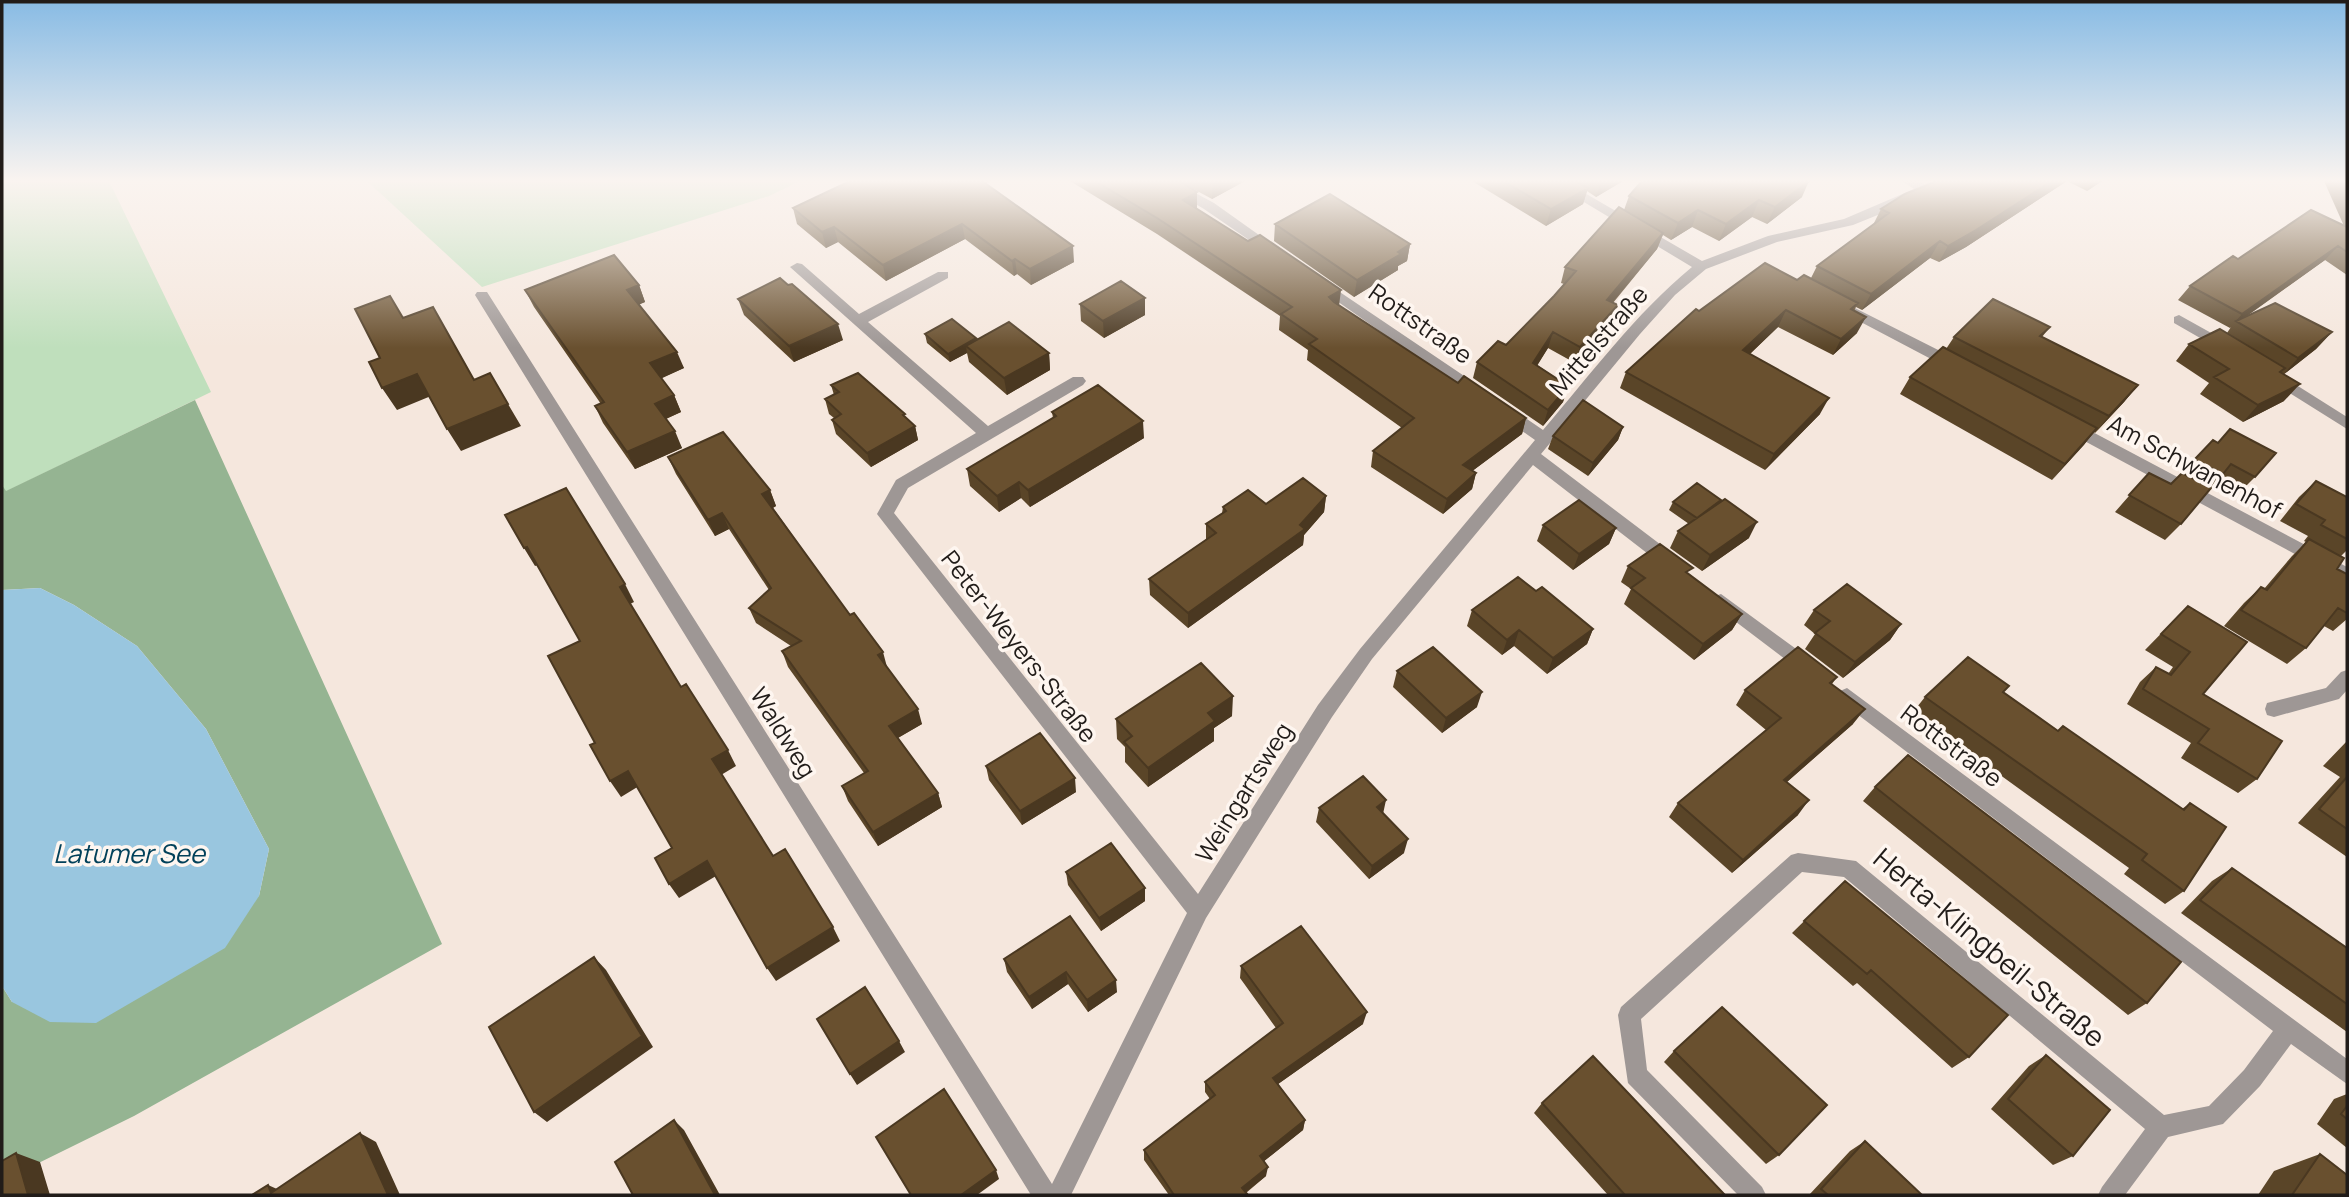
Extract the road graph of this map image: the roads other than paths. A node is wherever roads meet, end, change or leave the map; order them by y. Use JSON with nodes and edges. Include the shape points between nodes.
{"nodes":[{"id":1,"x":1254,"y":237,"type":"edge"},
{"id":2,"x":1651,"y":237,"type":"edge"},
{"id":3,"x":1782,"y":237,"type":"edge"},
{"id":4,"x":1285,"y":258,"type":"edge"},
{"id":5,"x":1701,"y":266,"type":"junction"},
{"id":6,"x":797,"y":267,"type":"dead end"},
{"id":7,"x":1307,"y":274,"type":"edge"},
{"id":8,"x":943,"y":275,"type":"dead end"},
{"id":9,"x":482,"y":295,"type":"dead end"},
{"id":10,"x":1832,"y":301,"type":"edge"},
{"id":11,"x":2179,"y":320,"type":"dead end"},
{"id":12,"x":858,"y":321,"type":"junction"},
{"id":13,"x":2237,"y":354,"type":"edge"},
{"id":14,"x":2260,"y":367,"type":"edge"},
{"id":15,"x":1965,"y":370,"type":"edge"},
{"id":16,"x":1078,"y":381,"type":"dead end"},
{"id":17,"x":2051,"y":417,"type":"edge"},
{"id":18,"x":2347,"y":424,"type":"edge"},
{"id":19,"x":987,"y":434,"type":"junction"},
{"id":20,"x":1536,"y":446,"type":"junction"},
{"id":21,"x":1684,"y":572,"type":"edge"},
{"id":22,"x":2347,"y":575,"type":"edge"},
{"id":23,"x":1706,"y":589,"type":"edge"},
{"id":24,"x":2347,"y":677,"type":"edge"},
{"id":25,"x":2274,"y":709,"type":"dead end"},
{"id":26,"x":1199,"y":911,"type":"junction"},
{"id":27,"x":2288,"y":1030,"type":"junction"},
{"id":28,"x":2347,"y":1073,"type":"edge"},
{"id":29,"x":2161,"y":1127,"type":"junction"},
{"id":30,"x":1045,"y":1195,"type":"edge"},
{"id":31,"x":1059,"y":1195,"type":"edge"},
{"id":32,"x":1754,"y":1195,"type":"edge"},
{"id":33,"x":2110,"y":1195,"type":"edge"}],
"edges":[{"from":1,"to":4,"type":"street"},
{"from":2,"to":5,"type":"street"},
{"from":3,"to":5,"type":"street","name":"Mittelstraße"},
{"from":5,"to":20,"type":"street","name":"Mittelstraße","via":[[1670,292]]},
{"from":6,"to":12,"type":"street"},
{"from":7,"to":20,"type":"street","name":"Rottstraße","via":[[1492,403]]},
{"from":8,"to":12,"type":"street"},
{"from":9,"to":30,"type":"street","name":"Waldweg"},
{"from":10,"to":15,"type":"street"},
{"from":11,"to":13,"type":"street"},
{"from":12,"to":19,"type":"street"},
{"from":14,"to":18,"type":"street"},
{"from":16,"to":19,"type":"street","name":"Peter-Weyers-Straße"},
{"from":17,"to":22,"type":"street","name":"Am Schwanenhof"},
{"from":19,"to":26,"type":"street","name":"Peter-Weyers-Straße","via":[[902,484],[885,514]]},
{"from":20,"to":21,"type":"street","name":"Rottstraße"},
{"from":20,"to":26,"type":"street","name":"Weingartsweg","via":[[1366,654]]},
{"from":23,"to":27,"type":"street","name":"Rottstraße"},
{"from":24,"to":25,"type":"street","via":[[2332,694]]},
{"from":26,"to":31,"type":"street","name":"Weingartsweg"},
{"from":27,"to":28,"type":"street","name":"Rottstraße"},
{"from":27,"to":29,"type":"street","via":[[2252,1078],[2215,1116]]},
{"from":29,"to":32,"type":"street","name":"Herta-Klingbeil-Straße","via":[[1849,868],[1798,862],[1629,1015],[1636,1075]]},
{"from":29,"to":33,"type":"street"}]}
